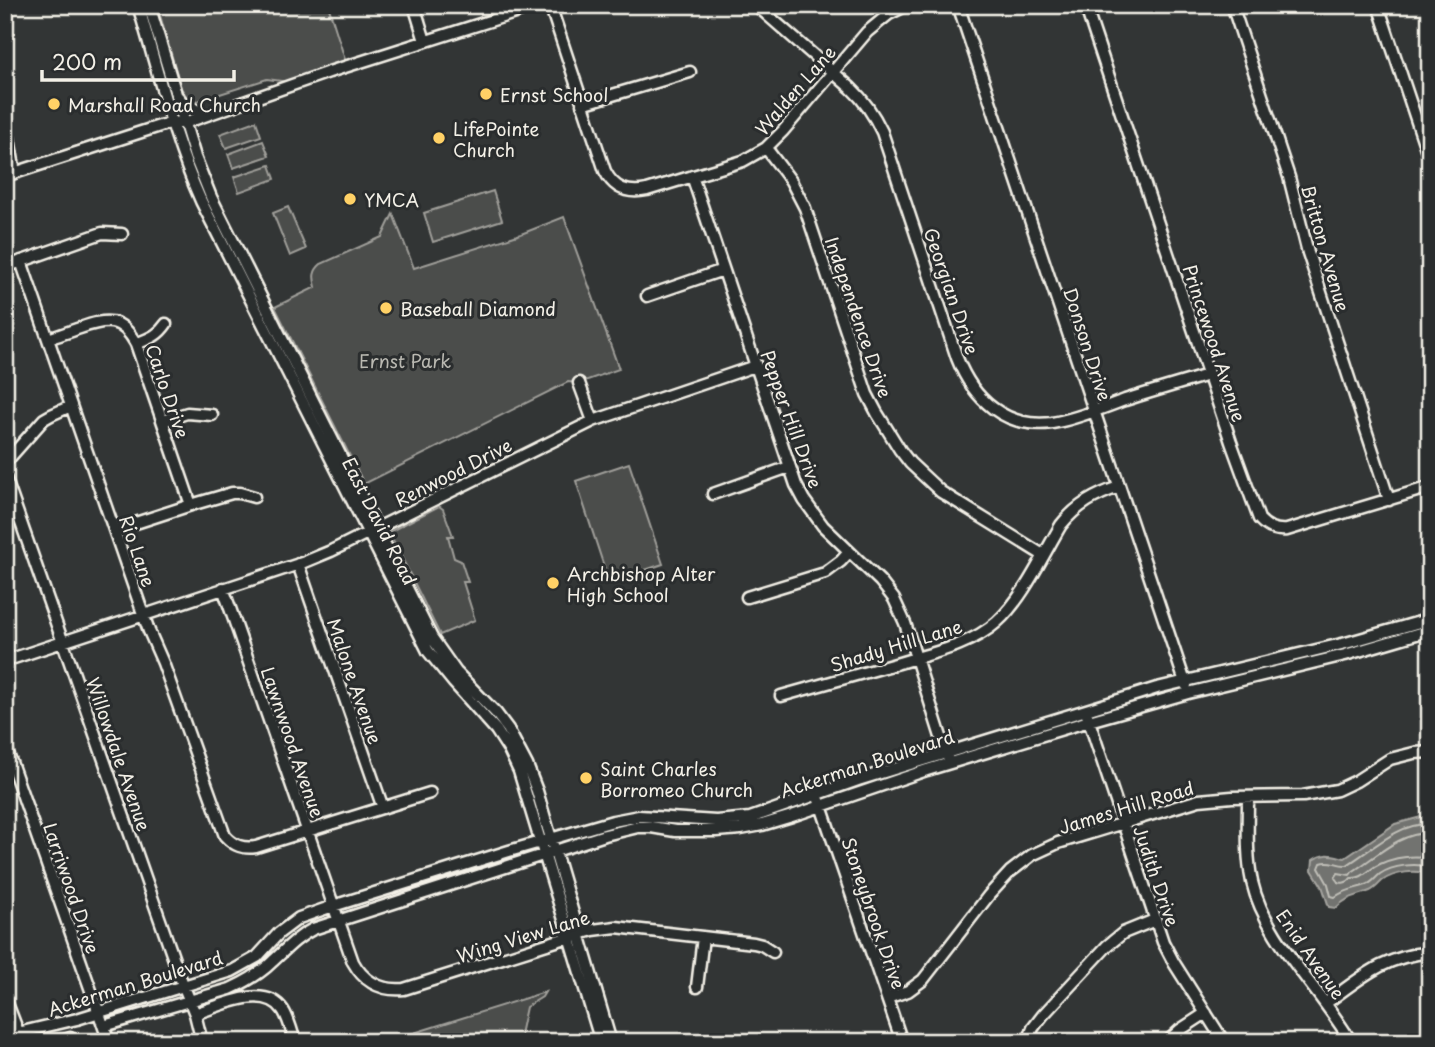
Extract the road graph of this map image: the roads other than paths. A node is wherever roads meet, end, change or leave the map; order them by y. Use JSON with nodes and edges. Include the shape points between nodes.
{"nodes":[{"id":1,"x":138,"y":5,"type":"edge"},
{"id":2,"x":149,"y":5,"type":"edge"},
{"id":3,"x":414,"y":5,"type":"edge"},
{"id":4,"x":540,"y":5,"type":"edge"},
{"id":5,"x":550,"y":5,"type":"edge"},
{"id":6,"x":756,"y":5,"type":"edge"},
{"id":7,"x":907,"y":5,"type":"edge"},
{"id":8,"x":958,"y":5,"type":"edge"},
{"id":9,"x":1085,"y":5,"type":"edge"},
{"id":10,"x":1232,"y":5,"type":"edge"},
{"id":11,"x":1378,"y":5,"type":"edge"},
{"id":12,"x":425,"y":41,"type":"junction"},
{"id":13,"x":690,"y":72,"type":"dead end"},
{"id":14,"x":832,"y":72,"type":"junction"},
{"id":15,"x":176,"y":93,"type":"junction"},
{"id":16,"x":582,"y":104,"type":"junction"},
{"id":17,"x":5,"y":115,"type":"edge"},
{"id":18,"x":206,"y":115,"type":"junction"},
{"id":19,"x":178,"y":122,"type":"junction"},
{"id":20,"x":766,"y":148,"type":"junction"},
{"id":21,"x":1430,"y":161,"type":"edge"},
{"id":22,"x":10,"y":175,"type":"edge"},
{"id":23,"x":692,"y":176,"type":"junction"},
{"id":24,"x":122,"y":234,"type":"dead end"},
{"id":25,"x":21,"y":261,"type":"junction"},
{"id":26,"x":5,"y":267,"type":"edge"},
{"id":27,"x":723,"y":270,"type":"junction"},
{"id":28,"x":647,"y":296,"type":"dead end"},
{"id":29,"x":166,"y":324,"type":"dead end"},
{"id":30,"x":48,"y":339,"type":"junction"},
{"id":31,"x":136,"y":344,"type":"junction"},
{"id":32,"x":755,"y":366,"type":"junction"},
{"id":33,"x":1208,"y":375,"type":"junction"},
{"id":34,"x":579,"y":383,"type":"dead end"},
{"id":35,"x":71,"y":407,"type":"junction"},
{"id":36,"x":1094,"y":411,"type":"junction"},
{"id":37,"x":212,"y":415,"type":"dead end"},
{"id":38,"x":163,"y":421,"type":"junction"},
{"id":39,"x":593,"y":421,"type":"junction"},
{"id":40,"x":5,"y":463,"type":"edge"},
{"id":41,"x":789,"y":467,"type":"junction"},
{"id":42,"x":5,"y":477,"type":"edge"},
{"id":43,"x":1119,"y":486,"type":"junction"},
{"id":44,"x":1430,"y":488,"type":"edge"},
{"id":45,"x":713,"y":494,"type":"dead end"},
{"id":46,"x":254,"y":497,"type":"dead end"},
{"id":47,"x":1389,"y":499,"type":"junction"},
{"id":48,"x":191,"y":505,"type":"junction"},
{"id":49,"x":114,"y":530,"type":"junction"},
{"id":50,"x":373,"y":530,"type":"junction"},
{"id":51,"x":849,"y":552,"type":"junction"},
{"id":52,"x":1043,"y":555,"type":"junction"},
{"id":53,"x":298,"y":564,"type":"junction"},
{"id":54,"x":223,"y":588,"type":"junction"},
{"id":55,"x":747,"y":597,"type":"dead end"},
{"id":56,"x":144,"y":614,"type":"junction"},
{"id":57,"x":1430,"y":619,"type":"edge"},
{"id":58,"x":1430,"y":630,"type":"edge"},
{"id":59,"x":63,"y":642,"type":"junction"},
{"id":60,"x":916,"y":658,"type":"junction"},
{"id":61,"x":5,"y":661,"type":"edge"},
{"id":62,"x":1184,"y":682,"type":"junction"},
{"id":63,"x":1188,"y":693,"type":"junction"},
{"id":64,"x":781,"y":696,"type":"dead end"},
{"id":65,"x":1085,"y":710,"type":"junction"},
{"id":66,"x":1089,"y":720,"type":"junction"},
{"id":67,"x":5,"y":745,"type":"edge"},
{"id":68,"x":1430,"y":752,"type":"edge"},
{"id":69,"x":947,"y":758,"type":"junction"},
{"id":70,"x":430,"y":793,"type":"dead end"},
{"id":71,"x":817,"y":794,"type":"junction"},
{"id":72,"x":1248,"y":797,"type":"junction"},
{"id":73,"x":821,"y":805,"type":"junction"},
{"id":74,"x":383,"y":808,"type":"junction"},
{"id":75,"x":1123,"y":824,"type":"junction"},
{"id":76,"x":307,"y":832,"type":"junction"},
{"id":77,"x":546,"y":841,"type":"junction"},
{"id":78,"x":555,"y":851,"type":"junction"},
{"id":79,"x":544,"y":856,"type":"junction"},
{"id":80,"x":333,"y":905,"type":"junction"},
{"id":81,"x":338,"y":920,"type":"junction"},
{"id":82,"x":1156,"y":920,"type":"junction"},
{"id":83,"x":574,"y":936,"type":"junction"},
{"id":84,"x":703,"y":937,"type":"junction"},
{"id":85,"x":773,"y":952,"type":"dead end"},
{"id":86,"x":1430,"y":953,"type":"edge"},
{"id":87,"x":183,"y":986,"type":"junction"},
{"id":88,"x":697,"y":987,"type":"dead end"},
{"id":89,"x":5,"y":998,"type":"edge"},
{"id":90,"x":887,"y":998,"type":"junction"},
{"id":91,"x":190,"y":1001,"type":"junction"},
{"id":92,"x":1326,"y":1003,"type":"junction"},
{"id":93,"x":99,"y":1012,"type":"junction"},
{"id":94,"x":1206,"y":1013,"type":"junction"},
{"id":95,"x":195,"y":1014,"type":"junction"},
{"id":96,"x":104,"y":1026,"type":"junction"},
{"id":97,"x":5,"y":1037,"type":"edge"},
{"id":98,"x":20,"y":1037,"type":"edge"},
{"id":99,"x":70,"y":1038,"type":"dead end"},
{"id":100,"x":58,"y":1042,"type":"edge"},
{"id":101,"x":109,"y":1042,"type":"edge"},
{"id":102,"x":202,"y":1042,"type":"edge"},
{"id":103,"x":295,"y":1042,"type":"edge"},
{"id":104,"x":601,"y":1042,"type":"edge"},
{"id":105,"x":611,"y":1042,"type":"edge"},
{"id":106,"x":902,"y":1042,"type":"edge"},
{"id":107,"x":1028,"y":1042,"type":"edge"},
{"id":108,"x":1167,"y":1042,"type":"edge"},
{"id":109,"x":1224,"y":1042,"type":"edge"},
{"id":110,"x":1351,"y":1042,"type":"edge"}],
"edges":[{"from":1,"to":19,"type":"street","name":"East David Road"},
{"from":2,"to":15,"type":"street","name":"East David Road"},
{"from":3,"to":12,"type":"street"},
{"from":4,"to":12,"type":"street"},
{"from":5,"to":16,"type":"street"},
{"from":6,"to":14,"type":"street","name":"Georgian Drive"},
{"from":7,"to":14,"type":"street","name":"Walden Lane","via":[[867,32]]},
{"from":8,"to":36,"type":"street","name":"Donson Drive"},
{"from":9,"to":33,"type":"street","name":"Princewood Avenue"},
{"from":10,"to":47,"type":"street","name":"Britton Avenue"},
{"from":11,"to":21,"type":"street"},
{"from":12,"to":18,"type":"street"},
{"from":13,"to":16,"type":"street"},
{"from":14,"to":20,"type":"street","name":"Walden Lane"},
{"from":14,"to":36,"type":"street","name":"Georgian Drive","via":[[861,97],[882,132],[969,384],[987,404],[1019,420],[1053,423]]},
{"from":15,"to":18,"type":"street","via":[[183,103]]},
{"from":15,"to":19,"type":"street","name":"East David Road"},
{"from":16,"to":23,"type":"street","name":"Walden Lane","via":[[605,171],[614,184],[642,191]]},
{"from":17,"to":22,"type":"street"},
{"from":18,"to":19,"type":"street"},
{"from":19,"to":22,"type":"street"},
{"from":19,"to":50,"type":"street","name":"East David Road","via":[[201,201]]},
{"from":20,"to":23,"type":"street","name":"Walden Lane","via":[[743,161]]},
{"from":20,"to":52,"type":"street","name":"Independence Drive","via":[[802,201],[867,394],[900,450],[941,492]]},
{"from":23,"to":27,"type":"street","name":"Pepper Hill Drive"},
{"from":24,"to":25,"type":"street","via":[[102,233]]},
{"from":25,"to":26,"type":"street"},
{"from":25,"to":30,"type":"street","name":"Rio Lane"},
{"from":27,"to":28,"type":"street"},
{"from":27,"to":32,"type":"street","name":"Pepper Hill Drive"},
{"from":29,"to":31,"type":"street","via":[[154,337]]},
{"from":30,"to":31,"type":"street","name":"Carlo Drive","via":[[106,321],[126,328]]},
{"from":30,"to":35,"type":"street","name":"Rio Lane"},
{"from":31,"to":38,"type":"street","name":"Carlo Drive"},
{"from":32,"to":39,"type":"street","name":"Renwood Drive"},
{"from":32,"to":41,"type":"street","name":"Pepper Hill Drive"},
{"from":33,"to":36,"type":"street","name":"Georgian Drive"},
{"from":33,"to":47,"type":"street","name":"Princewood Avenue","via":[[1262,524],[1287,530]]},
{"from":34,"to":39,"type":"street"},
{"from":35,"to":40,"type":"street","via":[[44,419]]},
{"from":35,"to":49,"type":"street","name":"Rio Lane"},
{"from":36,"to":43,"type":"street","name":"Donson Drive"},
{"from":37,"to":38,"type":"street","via":[[187,413]]},
{"from":38,"to":48,"type":"street","name":"Carlo Drive"},
{"from":39,"to":50,"type":"street","name":"Renwood Drive"},
{"from":41,"to":45,"type":"street"},
{"from":41,"to":51,"type":"street","name":"Pepper Hill Drive","via":[[812,512]]},
{"from":42,"to":59,"type":"street","name":"Willowdale Avenue"},
{"from":43,"to":52,"type":"street","name":"Shady Hill Lane","via":[[1078,507]]},
{"from":43,"to":62,"type":"street","name":"Donson Drive"},
{"from":44,"to":47,"type":"street","name":"Princewood Avenue"},
{"from":46,"to":48,"type":"street","via":[[232,493]]},
{"from":48,"to":49,"type":"street"},
{"from":49,"to":56,"type":"street","name":"Rio Lane"},
{"from":50,"to":53,"type":"street","name":"Renwood Drive"},
{"from":50,"to":77,"type":"street","name":"East David Road","via":[[440,650],[518,745],[537,791]]},
{"from":51,"to":55,"type":"street","via":[[825,573]]},
{"from":51,"to":60,"type":"street","name":"Pepper Hill Drive","via":[[894,599]]},
{"from":52,"to":60,"type":"street","name":"Shady Hill Lane","via":[[1011,606],[986,630]]},
{"from":53,"to":54,"type":"street","name":"Renwood Drive"},
{"from":53,"to":74,"type":"street","name":"Malone Avenue"},
{"from":54,"to":56,"type":"street","name":"Renwood Drive"},
{"from":54,"to":76,"type":"street","name":"Lawnwood Avenue"},
{"from":56,"to":59,"type":"street","name":"Renwood Drive"},
{"from":56,"to":76,"type":"street","name":"Rio Lane","via":[[229,840],[249,848]]},
{"from":57,"to":62,"type":"street","name":"Ackerman Boulevard"},
{"from":58,"to":63,"type":"street","name":"Ackerman Boulevard"},
{"from":59,"to":61,"type":"street","name":"Renwood Drive"},
{"from":59,"to":87,"type":"street","name":"Willowdale Avenue"},
{"from":60,"to":64,"type":"street","name":"Shady Hill Lane"},
{"from":60,"to":69,"type":"street","name":"Pepper Hill Drive"},
{"from":62,"to":63,"type":"street","name":"Donson Drive"},
{"from":62,"to":65,"type":"street","name":"Ackerman Boulevard"},
{"from":63,"to":66,"type":"street","name":"Ackerman Boulevard"},
{"from":65,"to":66,"type":"street","name":"Judith Drive"},
{"from":65,"to":69,"type":"street","name":"Ackerman Boulevard"},
{"from":66,"to":69,"type":"street","name":"Ackerman Boulevard"},
{"from":66,"to":75,"type":"street","name":"Judith Drive"},
{"from":67,"to":93,"type":"street","name":"Larriwood Drive"},
{"from":68,"to":72,"type":"street","name":"James Hill Road","via":[[1391,759],[1337,790]]},
{"from":69,"to":71,"type":"street","name":"Ackerman Boulevard"},
{"from":69,"to":73,"type":"street","name":"Ackerman Boulevard"},
{"from":70,"to":74,"type":"street"},
{"from":71,"to":73,"type":"street","name":"Stoneybrook Drive"},
{"from":71,"to":77,"type":"street","name":"Ackerman Boulevard","via":[[750,818],[716,821],[639,816]]},
{"from":72,"to":75,"type":"street","name":"James Hill Road","via":[[1199,800]]},
{"from":72,"to":92,"type":"street","name":"Enid Avenue","via":[[1249,866],[1256,895],[1272,929]]},
{"from":73,"to":78,"type":"street","name":"Ackerman Boulevard","via":[[740,830],[638,827]]},
{"from":73,"to":90,"type":"street","name":"Stoneybrook Drive"},
{"from":74,"to":76,"type":"street"},
{"from":75,"to":82,"type":"street","name":"Judith Drive"},
{"from":75,"to":90,"type":"street","name":"James Hill Road","via":[[1058,843],[1019,864],[923,980]]},
{"from":76,"to":80,"type":"street","name":"Lawnwood Avenue"},
{"from":77,"to":78,"type":"street","name":"East David Road"},
{"from":77,"to":79,"type":"street","name":"East David Road"},
{"from":77,"to":80,"type":"street","name":"Ackerman Boulevard"},
{"from":78,"to":79,"type":"street","name":"Ackerman Boulevard"},
{"from":78,"to":83,"type":"street","name":"East David Road"},
{"from":79,"to":81,"type":"street","name":"Ackerman Boulevard"},
{"from":79,"to":83,"type":"street","name":"East David Road"},
{"from":80,"to":81,"type":"street","name":"Wing View Lane"},
{"from":80,"to":87,"type":"street","name":"Ackerman Boulevard","via":[[290,924],[247,964]]},
{"from":81,"to":83,"type":"street","name":"Wing View Lane","via":[[358,971],[370,982],[396,990]]},
{"from":81,"to":91,"type":"street","name":"Ackerman Boulevard","via":[[299,936],[248,981]]},
{"from":82,"to":94,"type":"street","name":"Judith Drive","via":[[1174,963]]},
{"from":82,"to":107,"type":"street","via":[[1124,933],[1107,946],[1043,1014]]},
{"from":83,"to":84,"type":"street","name":"Wing View Lane","via":[[616,928]]},
{"from":83,"to":104,"type":"street","name":"East David Road"},
{"from":83,"to":105,"type":"street","name":"East David Road"},
{"from":84,"to":85,"type":"street","name":"Wing View Lane","via":[[754,943]]},
{"from":84,"to":88,"type":"street"},
{"from":86,"to":92,"type":"street","via":[[1382,964]]},
{"from":87,"to":91,"type":"street","name":"Willowdale Avenue"},
{"from":87,"to":93,"type":"street","name":"Ackerman Boulevard"},
{"from":89,"to":98,"type":"street"},
{"from":90,"to":106,"type":"street","name":"Stoneybrook Drive"},
{"from":91,"to":95,"type":"street","name":"Willowdale Avenue"},
{"from":91,"to":96,"type":"street","name":"Ackerman Boulevard"},
{"from":92,"to":110,"type":"street","name":"Enid Avenue"},
{"from":93,"to":96,"type":"street","name":"Larriwood Drive"},
{"from":93,"to":98,"type":"street","name":"Ackerman Boulevard"},
{"from":94,"to":108,"type":"street"},
{"from":94,"to":109,"type":"street","name":"Judith Drive"},
{"from":95,"to":102,"type":"street","name":"Willowdale Avenue"},
{"from":95,"to":103,"type":"street","via":[[249,998],[272,999],[286,1014]]},
{"from":96,"to":101,"type":"street","name":"Larriwood Drive"},
{"from":97,"to":98,"type":"street","name":"Ackerman Boulevard"},
{"from":99,"to":100,"type":"street","name":"Ackerman Boulevard"}]}
